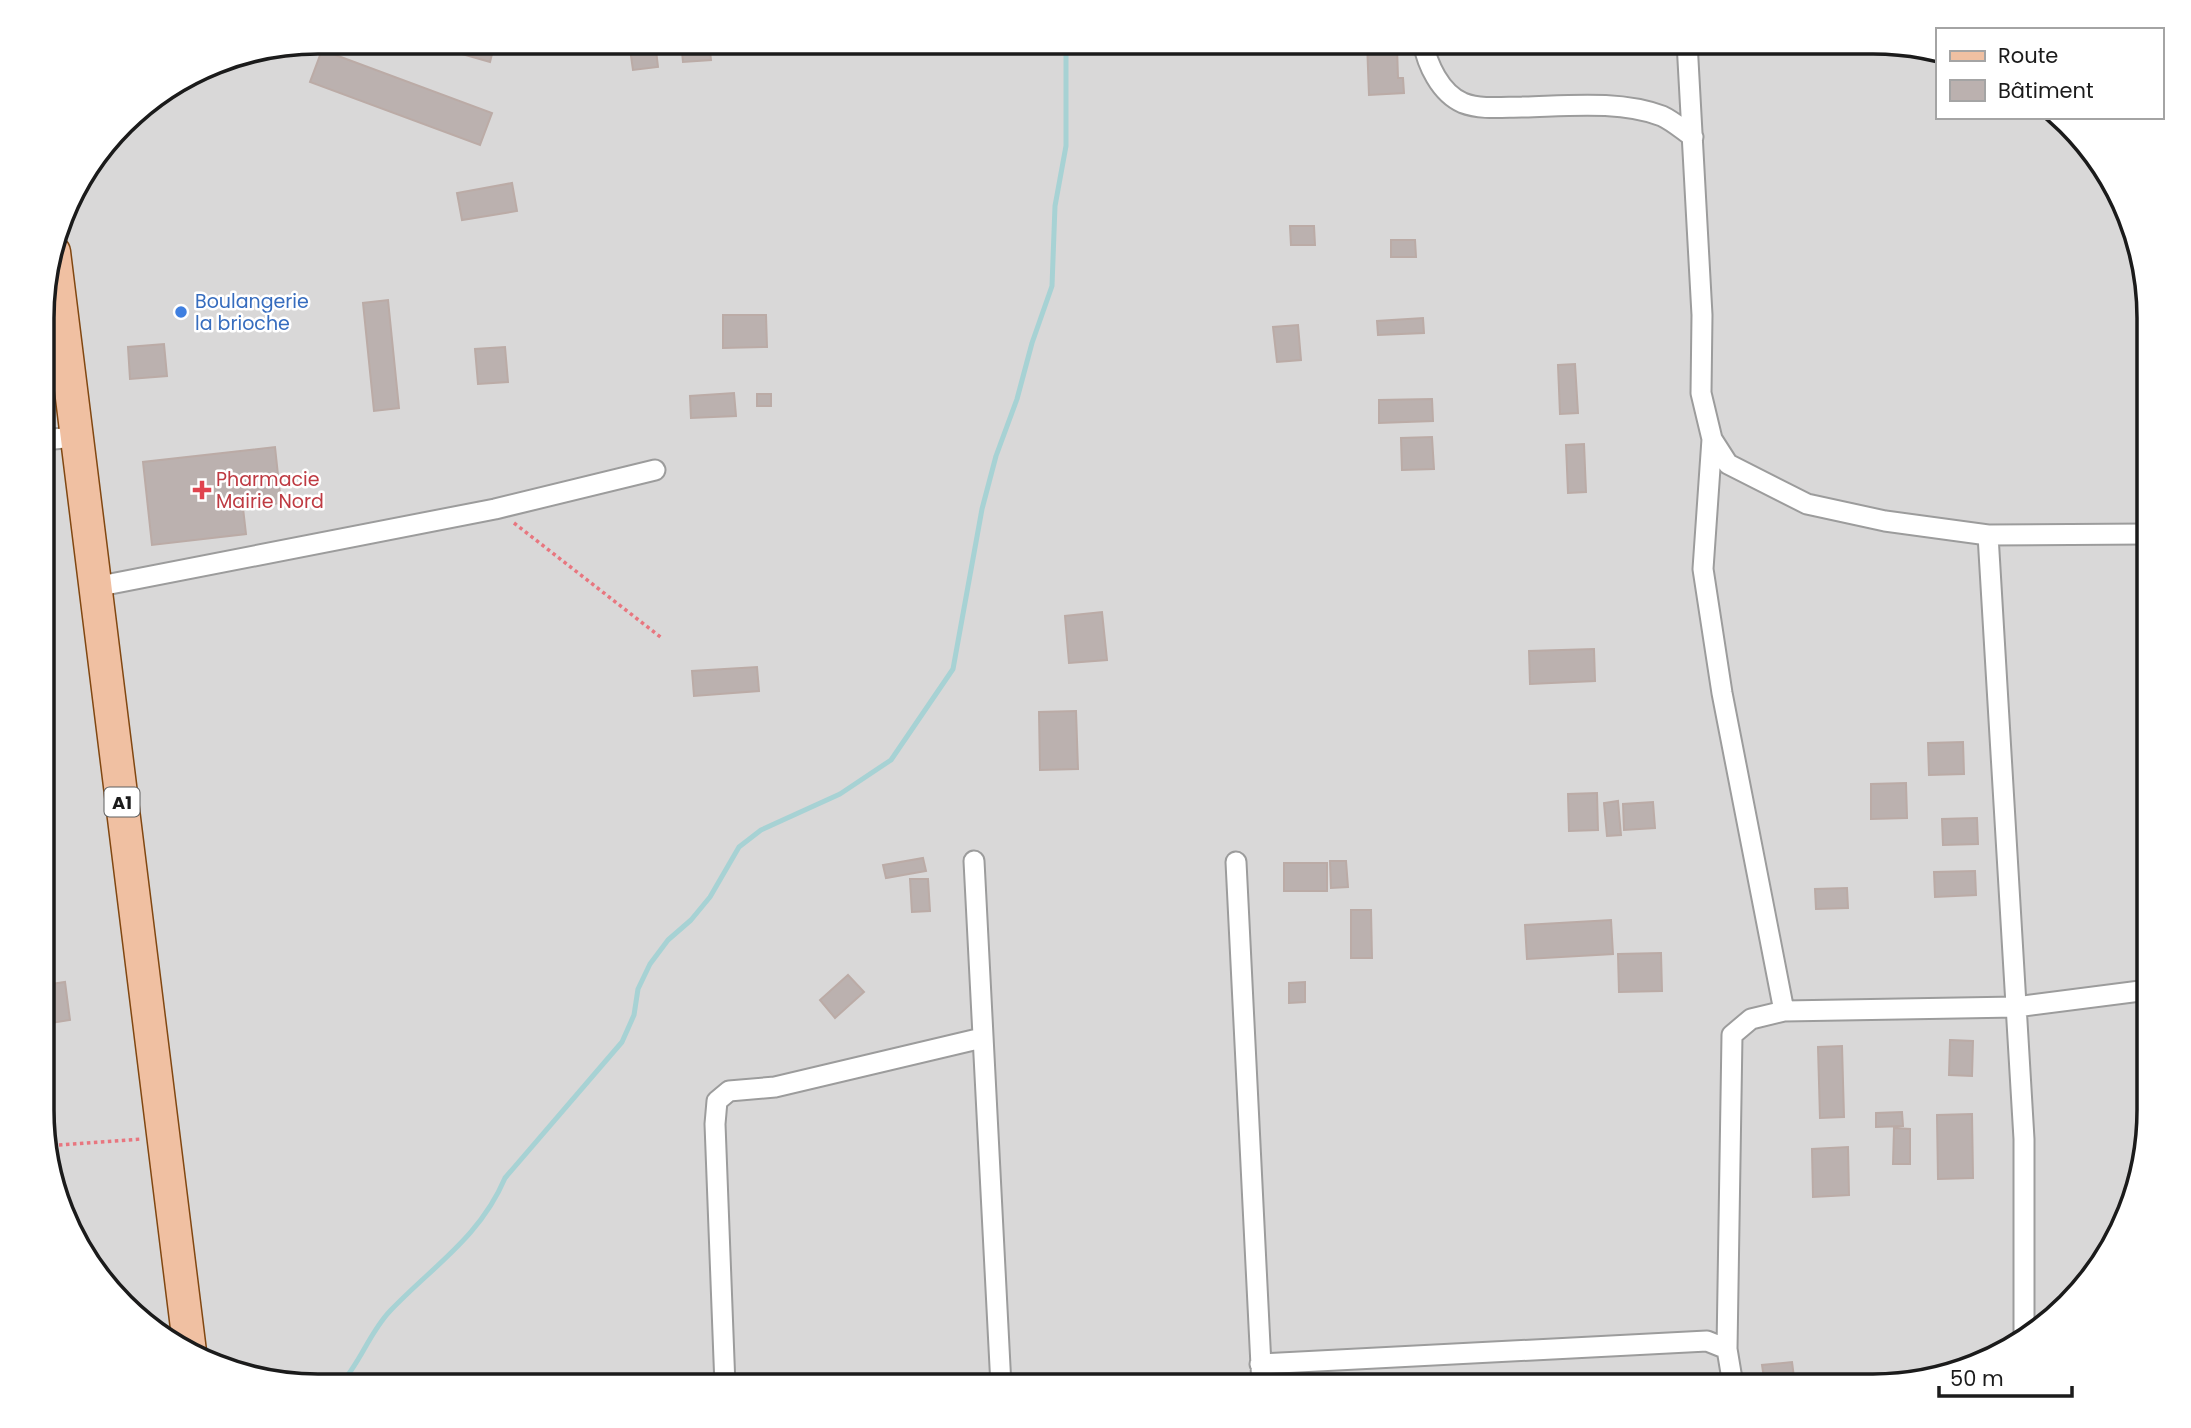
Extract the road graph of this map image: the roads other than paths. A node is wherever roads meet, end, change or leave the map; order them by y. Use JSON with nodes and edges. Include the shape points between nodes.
{"nodes":[{"id":1,"x":1427,"y":54,"type":"edge"},
{"id":2,"x":1688,"y":54,"type":"edge"},
{"id":3,"x":1693,"y":137,"type":"junction"},
{"id":4,"x":55,"y":299,"type":"edge"},
{"id":5,"x":59,"y":439,"type":"edge"},
{"id":6,"x":1712,"y":439,"type":"junction"},
{"id":7,"x":655,"y":470,"type":"dead end"},
{"id":8,"x":2137,"y":534,"type":"edge"},
{"id":9,"x":1988,"y":535,"type":"junction"},
{"id":10,"x":95,"y":587,"type":"junction"},
{"id":11,"x":974,"y":861,"type":"dead end"},
{"id":12,"x":1236,"y":862,"type":"dead end"},
{"id":13,"x":2137,"y":991,"type":"edge"},
{"id":14,"x":2016,"y":1007,"type":"junction"},
{"id":15,"x":1784,"y":1011,"type":"junction"},
{"id":16,"x":982,"y":1038,"type":"junction"},
{"id":17,"x":2024,"y":1326,"type":"edge"},
{"id":18,"x":188,"y":1339,"type":"edge"},
{"id":19,"x":1727,"y":1349,"type":"junction"},
{"id":20,"x":1260,"y":1364,"type":"junction"},
{"id":21,"x":725,"y":1374,"type":"edge"},
{"id":22,"x":1000,"y":1374,"type":"edge"},
{"id":23,"x":1261,"y":1374,"type":"edge"},
{"id":24,"x":1731,"y":1374,"type":"edge"}],
"edges":[{"from":1,"to":3,"type":"street","via":[[1434,74],[1462,103],[1641,111],[1662,117]]},
{"from":2,"to":3,"type":"street"},
{"from":3,"to":6,"type":"street","via":[[1701,393]]},
{"from":4,"to":5,"type":"main road","number":"A1"},
{"from":5,"to":10,"type":"main road","number":"A1"},
{"from":6,"to":9,"type":"street","via":[[1728,464],[1807,504],[1885,521]]},
{"from":6,"to":15,"type":"street","via":[[1703,569],[1722,693]]},
{"from":7,"to":10,"type":"street","via":[[495,509]]},
{"from":8,"to":9,"type":"street"},
{"from":9,"to":14,"type":"street"},
{"from":10,"to":18,"type":"main road","number":"A1"},
{"from":11,"to":16,"type":"street"},
{"from":12,"to":20,"type":"street"},
{"from":13,"to":14,"type":"street"},
{"from":14,"to":15,"type":"street"},
{"from":14,"to":17,"type":"street","via":[[2024,1139]]},
{"from":15,"to":19,"type":"street","via":[[1751,1019],[1732,1035]]},
{"from":16,"to":21,"type":"street","via":[[775,1087],[729,1091],[720,1097],[715,1124]]},
{"from":16,"to":22,"type":"street"},
{"from":19,"to":20,"type":"street","via":[[1692,1340]]},
{"from":19,"to":24,"type":"street"},
{"from":20,"to":23,"type":"street"}]}
